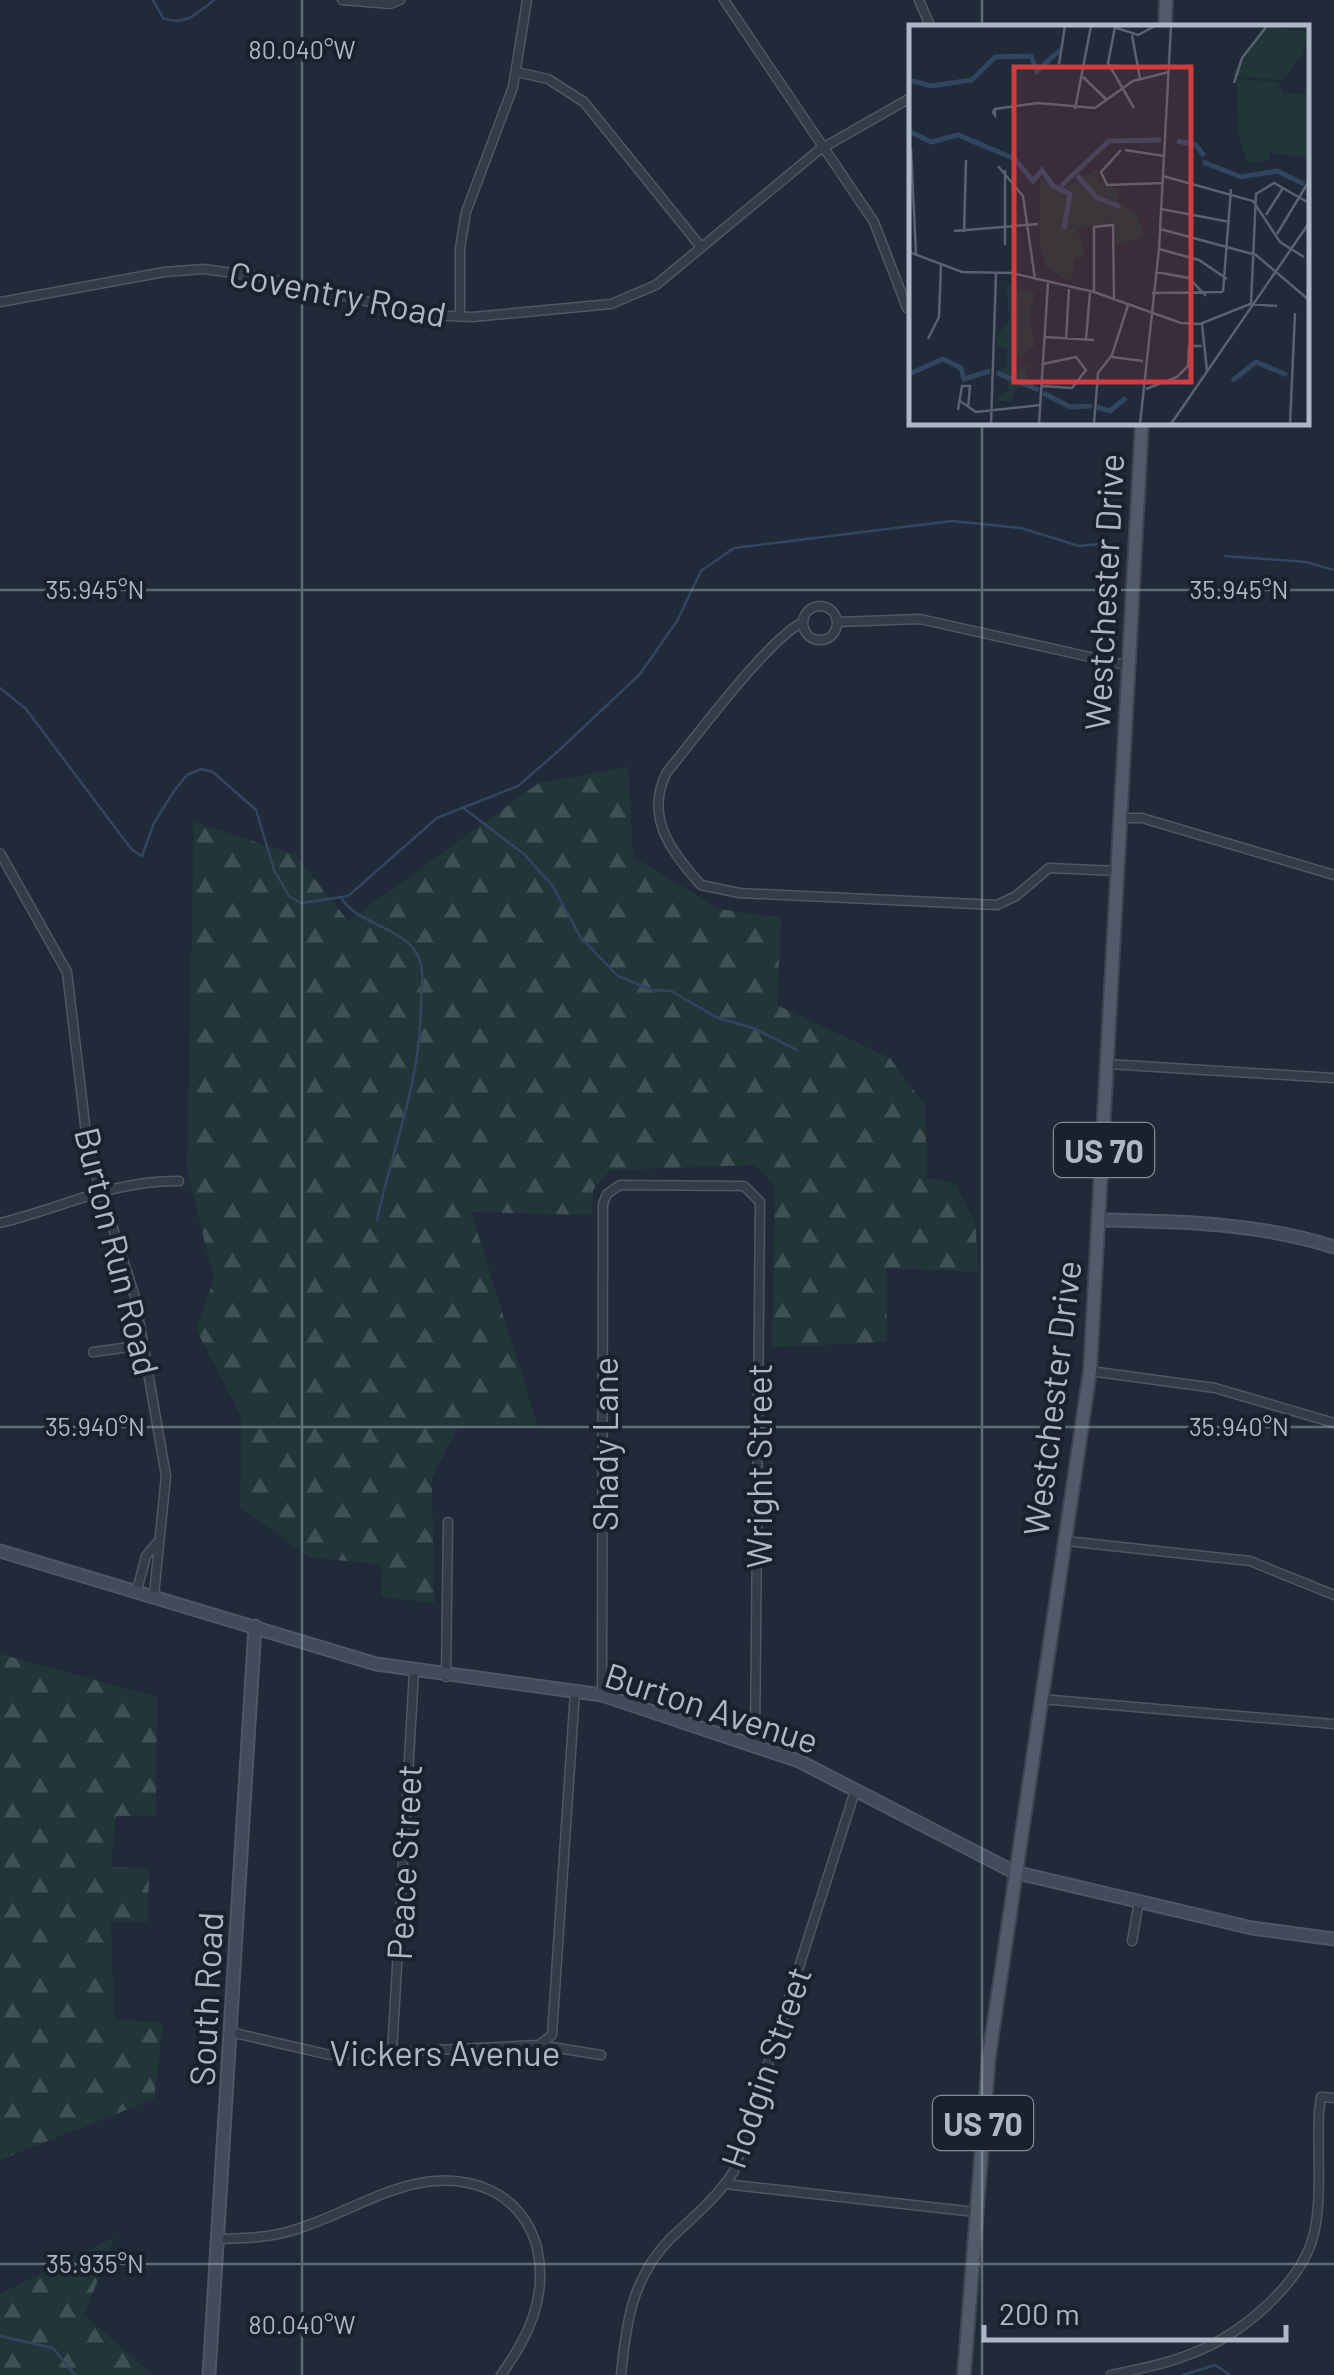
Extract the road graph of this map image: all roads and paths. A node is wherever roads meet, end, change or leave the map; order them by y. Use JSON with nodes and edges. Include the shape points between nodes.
{"nodes":[{"id":1,"x":342,"y":0,"type":"edge"},
{"id":2,"x":400,"y":0,"type":"edge"},
{"id":3,"x":527,"y":0,"type":"edge"},
{"id":4,"x":724,"y":0,"type":"edge"},
{"id":5,"x":919,"y":0,"type":"edge"},
{"id":6,"x":1166,"y":0,"type":"edge"},
{"id":7,"x":930,"y":25,"type":"edge"},
{"id":8,"x":1164,"y":25,"type":"edge"},
{"id":9,"x":517,"y":72,"type":"junction"},
{"id":10,"x":909,"y":98,"type":"edge"},
{"id":11,"x":826,"y":146,"type":"junction"},
{"id":12,"x":701,"y":248,"type":"junction"},
{"id":13,"x":0,"y":302,"type":"edge"},
{"id":14,"x":907,"y":308,"type":"dead end"},
{"id":15,"x":460,"y":316,"type":"junction"},
{"id":16,"x":1142,"y":425,"type":"edge"},
{"id":17,"x":803,"y":622,"type":"junction"},
{"id":18,"x":838,"y":622,"type":"junction"},
{"id":19,"x":1130,"y":666,"type":"junction"},
{"id":20,"x":1122,"y":818,"type":"junction"},
{"id":21,"x":0,"y":853,"type":"edge"},
{"id":22,"x":1118,"y":871,"type":"junction"},
{"id":23,"x":1334,"y":875,"type":"edge"},
{"id":24,"x":1108,"y":1064,"type":"junction"},
{"id":25,"x":1334,"y":1078,"type":"edge"},
{"id":26,"x":179,"y":1181,"type":"dead end"},
{"id":27,"x":100,"y":1190,"type":"junction"},
{"id":28,"x":607,"y":1194,"type":"joint"},
{"id":29,"x":1100,"y":1220,"type":"junction"},
{"id":30,"x":0,"y":1222,"type":"edge"},
{"id":31,"x":1334,"y":1247,"type":"edge"},
{"id":32,"x":144,"y":1345,"type":"junction"},
{"id":33,"x":93,"y":1352,"type":"dead end"},
{"id":34,"x":1090,"y":1372,"type":"junction"},
{"id":35,"x":1334,"y":1423,"type":"edge"},
{"id":36,"x":448,"y":1522,"type":"dead end"},
{"id":37,"x":1066,"y":1541,"type":"junction"},
{"id":38,"x":156,"y":1544,"type":"junction"},
{"id":39,"x":0,"y":1551,"type":"edge"},
{"id":40,"x":137,"y":1590,"type":"junction"},
{"id":41,"x":154,"y":1595,"type":"junction"},
{"id":42,"x":1334,"y":1595,"type":"edge"},
{"id":43,"x":255,"y":1626,"type":"junction"},
{"id":44,"x":414,"y":1672,"type":"junction"},
{"id":45,"x":446,"y":1677,"type":"junction"},
{"id":46,"x":574,"y":1692,"type":"junction"},
{"id":47,"x":602,"y":1694,"type":"junction"},
{"id":48,"x":1041,"y":1699,"type":"junction"},
{"id":49,"x":1334,"y":1724,"type":"edge"},
{"id":50,"x":755,"y":1743,"type":"junction"},
{"id":51,"x":856,"y":1791,"type":"junction"},
{"id":52,"x":1014,"y":1872,"type":"junction"},
{"id":53,"x":1139,"y":1901,"type":"junction"},
{"id":54,"x":1334,"y":1939,"type":"edge"},
{"id":55,"x":1132,"y":1941,"type":"dead end"},
{"id":56,"x":230,"y":2032,"type":"junction"},
{"id":57,"x":539,"y":2044,"type":"junction"},
{"id":58,"x":392,"y":2053,"type":"junction"},
{"id":59,"x":601,"y":2055,"type":"dead end"},
{"id":60,"x":1334,"y":2098,"type":"edge"},
{"id":61,"x":725,"y":2184,"type":"junction"},
{"id":62,"x":974,"y":2212,"type":"junction"},
{"id":63,"x":218,"y":2238,"type":"junction"},
{"id":64,"x":209,"y":2375,"type":"edge"},
{"id":65,"x":501,"y":2375,"type":"edge"},
{"id":66,"x":621,"y":2375,"type":"edge"},
{"id":67,"x":964,"y":2375,"type":"edge"},
{"id":68,"x":1111,"y":2375,"type":"edge"}],
"edges":[{"from":1,"to":2,"type":"street"},
{"from":3,"to":9,"type":"street"},
{"from":4,"to":11,"type":"street"},
{"from":5,"to":7,"type":"street"},
{"from":6,"to":8,"type":"main road"},
{"from":9,"to":12,"type":"street","via":[[548,79],[584,102]]},
{"from":9,"to":15,"type":"street","via":[[466,212]]},
{"from":10,"to":11,"type":"street","name":"Coventry Road"},
{"from":11,"to":12,"type":"street","name":"Coventry Road"},
{"from":11,"to":14,"type":"street","via":[[874,222]]},
{"from":12,"to":15,"type":"street","name":"Coventry Road","via":[[656,285],[611,304]]},
{"from":13,"to":15,"type":"street","name":"Coventry Road","via":[[203,269],[388,309]]},
{"from":16,"to":19,"type":"main road","name":"Westchester Drive","number":"US 70"},
{"from":17,"to":18,"type":"street","via":[[818,606]]},
{"from":17,"to":18,"type":"street","via":[[809,637],[820,641],[834,634]]},
{"from":17,"to":22,"type":"street","via":[[770,650],[658,789],[659,824],[701,885],[739,893],[997,905],[1049,868]]},
{"from":18,"to":19,"type":"street","via":[[920,618]]},
{"from":19,"to":20,"type":"main road","name":"Westchester Drive","number":"US 70"},
{"from":20,"to":22,"type":"main road","name":"Westchester Drive","number":"US 70"},
{"from":20,"to":23,"type":"street","via":[[1142,818]]},
{"from":21,"to":27,"type":"street","name":"Burton Run Road","via":[[67,972],[88,1150]]},
{"from":22,"to":24,"type":"main road","name":"Westchester Drive","number":"US 70"},
{"from":24,"to":25,"type":"street"},
{"from":24,"to":29,"type":"main road","name":"Westchester Drive","number":"US 70"},
{"from":26,"to":27,"type":"street","via":[[142,1180]]},
{"from":27,"to":30,"type":"street"},
{"from":27,"to":32,"type":"street","name":"Burton Run Road"},
{"from":28,"to":47,"type":"street","name":"Shady Lane"},
{"from":28,"to":50,"type":"street","name":"Wright Street","via":[[620,1185],[733,1183],[754,1191],[760,1202]]},
{"from":29,"to":31,"type":"street","via":[[1183,1221]]},
{"from":29,"to":34,"type":"main road","name":"Westchester Drive","number":"US 70"},
{"from":32,"to":33,"type":"street"},
{"from":32,"to":38,"type":"street","name":"Burton Run Road","via":[[166,1476]]},
{"from":34,"to":35,"type":"street","via":[[1215,1388]]},
{"from":34,"to":37,"type":"main road","name":"Westchester Drive","number":"US 70"},
{"from":36,"to":45,"type":"street"},
{"from":37,"to":42,"type":"street","via":[[1250,1561]]},
{"from":37,"to":48,"type":"main road","name":"Westchester Drive","number":"US 70"},
{"from":38,"to":40,"type":"street","name":"Burton Run Road"},
{"from":38,"to":41,"type":"street","name":"Burton Run Road"},
{"from":39,"to":40,"type":"street","name":"Burton Avenue"},
{"from":40,"to":41,"type":"street","name":"Burton Avenue"},
{"from":41,"to":43,"type":"street","name":"Burton Avenue"},
{"from":43,"to":44,"type":"street","name":"Burton Avenue"},
{"from":43,"to":56,"type":"street","name":"South Road"},
{"from":44,"to":45,"type":"street","name":"Burton Avenue"},
{"from":44,"to":58,"type":"street","name":"Peace Street"},
{"from":45,"to":46,"type":"street","name":"Burton Avenue"},
{"from":46,"to":47,"type":"street","name":"Burton Avenue"},
{"from":46,"to":57,"type":"street","via":[[552,2035]]},
{"from":47,"to":50,"type":"street","name":"Burton Avenue"},
{"from":48,"to":49,"type":"street"},
{"from":48,"to":52,"type":"main road","name":"Westchester Drive","number":"US 70"},
{"from":50,"to":51,"type":"street","name":"Burton Avenue"},
{"from":51,"to":52,"type":"street","name":"Burton Avenue"},
{"from":51,"to":61,"type":"street","name":"Hodgin Street"},
{"from":52,"to":53,"type":"street","name":"Burton Avenue"},
{"from":52,"to":62,"type":"main road","name":"Westchester Drive","number":"US 70"},
{"from":53,"to":54,"type":"street","name":"Burton Avenue"},
{"from":53,"to":55,"type":"street"},
{"from":56,"to":58,"type":"street","name":"Vickers Avenue","via":[[330,2055]]},
{"from":56,"to":63,"type":"street","name":"South Road"},
{"from":57,"to":58,"type":"street","name":"Vickers Avenue"},
{"from":57,"to":59,"type":"street","name":"Vickers Avenue"},
{"from":60,"to":68,"type":"street","via":[[1321,2097],[1315,2228],[1287,2283],[1211,2345]]},
{"from":61,"to":62,"type":"street"},
{"from":61,"to":66,"type":"street","name":"Hodgin Street","via":[[658,2253],[640,2282],[626,2324]]},
{"from":62,"to":67,"type":"main road","name":"Westchester Drive","number":"US 70"},
{"from":63,"to":64,"type":"street","name":"South Road"},
{"from":63,"to":65,"type":"street","via":[[276,2236],[380,2194],[440,2180],[503,2196],[527,2223],[542,2278],[526,2339]]}]}
